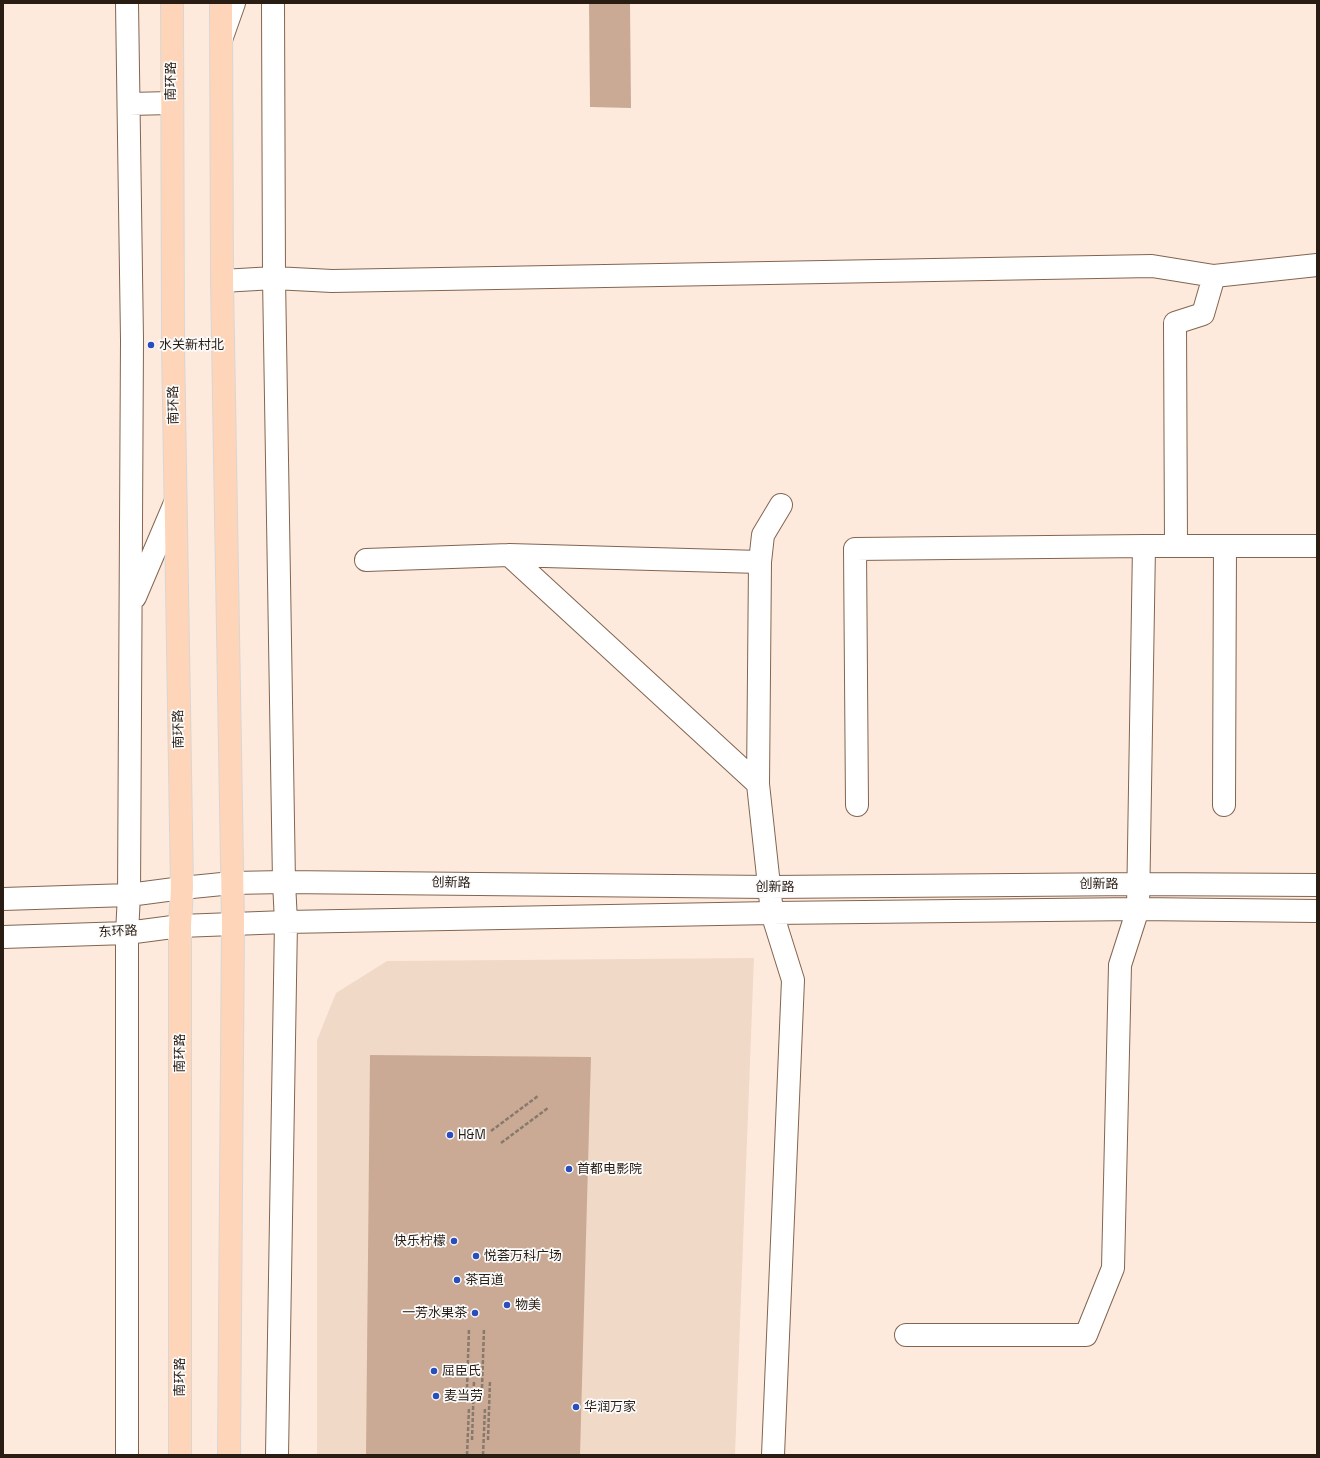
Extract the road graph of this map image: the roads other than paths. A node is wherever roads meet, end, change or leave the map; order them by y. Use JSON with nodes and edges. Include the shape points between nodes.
{"nodes":[{"id":1,"x":127,"y":3,"type":"edge"},
{"id":2,"x":172,"y":3,"type":"edge"},
{"id":3,"x":220,"y":3,"type":"edge"},
{"id":4,"x":234,"y":3,"type":"edge"},
{"id":5,"x":273,"y":3,"type":"edge"},
{"id":6,"x":221,"y":40,"type":"junction"},
{"id":7,"x":171,"y":103,"type":"junction"},
{"id":8,"x":129,"y":104,"type":"junction"},
{"id":9,"x":1317,"y":265,"type":"edge"},
{"id":10,"x":1214,"y":276,"type":"junction"},
{"id":11,"x":274,"y":278,"type":"junction"},
{"id":12,"x":222,"y":281,"type":"junction"},
{"id":13,"x":175,"y":503,"type":"junction"},
{"id":14,"x":781,"y":505,"type":"dead end"},
{"id":15,"x":1144,"y":546,"type":"junction"},
{"id":16,"x":1176,"y":546,"type":"junction"},
{"id":17,"x":1225,"y":546,"type":"junction"},
{"id":18,"x":1317,"y":546,"type":"edge"},
{"id":19,"x":509,"y":555,"type":"junction"},
{"id":20,"x":366,"y":560,"type":"dead end"},
{"id":21,"x":760,"y":562,"type":"junction"},
{"id":22,"x":131,"y":606,"type":"junction"},
{"id":23,"x":758,"y":784,"type":"junction"},
{"id":24,"x":857,"y":805,"type":"dead end"},
{"id":25,"x":1224,"y":805,"type":"dead end"},
{"id":26,"x":284,"y":882,"type":"junction"},
{"id":27,"x":232,"y":883,"type":"junction"},
{"id":28,"x":1138,"y":884,"type":"junction"},
{"id":29,"x":1317,"y":885,"type":"edge"},
{"id":30,"x":769,"y":887,"type":"junction"},
{"id":31,"x":182,"y":888,"type":"junction"},
{"id":32,"x":129,"y":895,"type":"junction"},
{"id":33,"x":3,"y":899,"type":"edge"},
{"id":34,"x":1138,"y":909,"type":"junction"},
{"id":35,"x":1317,"y":911,"type":"edge"},
{"id":36,"x":772,"y":913,"type":"junction"},
{"id":37,"x":286,"y":922,"type":"junction"},
{"id":38,"x":233,"y":923,"type":"junction"},
{"id":39,"x":180,"y":926,"type":"junction"},
{"id":40,"x":127,"y":933,"type":"junction"},
{"id":41,"x":3,"y":937,"type":"edge"},
{"id":42,"x":906,"y":1336,"type":"dead end"},
{"id":43,"x":127,"y":1455,"type":"edge"},
{"id":44,"x":180,"y":1455,"type":"edge"},
{"id":45,"x":229,"y":1455,"type":"edge"},
{"id":46,"x":277,"y":1455,"type":"edge"},
{"id":47,"x":773,"y":1455,"type":"edge"}],
"edges":[{"from":1,"to":8,"type":"street"},
{"from":2,"to":7,"type":"main road","name":"南环路"},
{"from":3,"to":6,"type":"main road"},
{"from":4,"to":6,"type":"street"},
{"from":5,"to":11,"type":"street"},
{"from":6,"to":12,"type":"main road"},
{"from":7,"to":8,"type":"street"},
{"from":7,"to":13,"type":"main road","name":"南环路"},
{"from":8,"to":22,"type":"street","via":[[132,340]]},
{"from":9,"to":10,"type":"street"},
{"from":10,"to":11,"type":"street","via":[[1152,266],[332,281]]},
{"from":10,"to":16,"type":"street","via":[[1203,314],[1175,323]]},
{"from":11,"to":12,"type":"street"},
{"from":11,"to":26,"type":"street"},
{"from":12,"to":27,"type":"main road"},
{"from":13,"to":22,"type":"street"},
{"from":13,"to":31,"type":"main road","name":"南环路"},
{"from":14,"to":21,"type":"street","via":[[763,534]]},
{"from":15,"to":16,"type":"street"},
{"from":15,"to":24,"type":"street","via":[[855,549]]},
{"from":15,"to":28,"type":"street"},
{"from":16,"to":17,"type":"street"},
{"from":17,"to":18,"type":"street"},
{"from":17,"to":25,"type":"street"},
{"from":19,"to":20,"type":"street"},
{"from":19,"to":21,"type":"street"},
{"from":19,"to":23,"type":"street"},
{"from":21,"to":23,"type":"street"},
{"from":22,"to":32,"type":"street"},
{"from":23,"to":30,"type":"street"},
{"from":26,"to":27,"type":"street","name":"创新路"},
{"from":26,"to":30,"type":"street","name":"创新路"},
{"from":26,"to":37,"type":"street"},
{"from":27,"to":31,"type":"street"},
{"from":27,"to":38,"type":"main road"},
{"from":28,"to":29,"type":"street","name":"创新路"},
{"from":28,"to":30,"type":"street","name":"创新路"},
{"from":28,"to":34,"type":"street"},
{"from":30,"to":36,"type":"street"},
{"from":31,"to":32,"type":"street"},
{"from":31,"to":39,"type":"main road","name":"南环路"},
{"from":32,"to":33,"type":"street"},
{"from":32,"to":40,"type":"street"},
{"from":34,"to":35,"type":"street","name":"创新路"},
{"from":34,"to":36,"type":"street","name":"创新路"},
{"from":34,"to":42,"type":"street","via":[[1120,965],[1112,1268],[1086,1335]]},
{"from":36,"to":37,"type":"street","name":"创新路"},
{"from":36,"to":47,"type":"street","via":[[794,980]]},
{"from":37,"to":38,"type":"street","name":"创新路"},
{"from":37,"to":46,"type":"street"},
{"from":38,"to":39,"type":"street","name":"东环路"},
{"from":38,"to":45,"type":"main road"},
{"from":39,"to":40,"type":"street","name":"东环路"},
{"from":39,"to":44,"type":"main road","name":"南环路"},
{"from":40,"to":41,"type":"street","name":"东环路"},
{"from":40,"to":43,"type":"street"}]}
